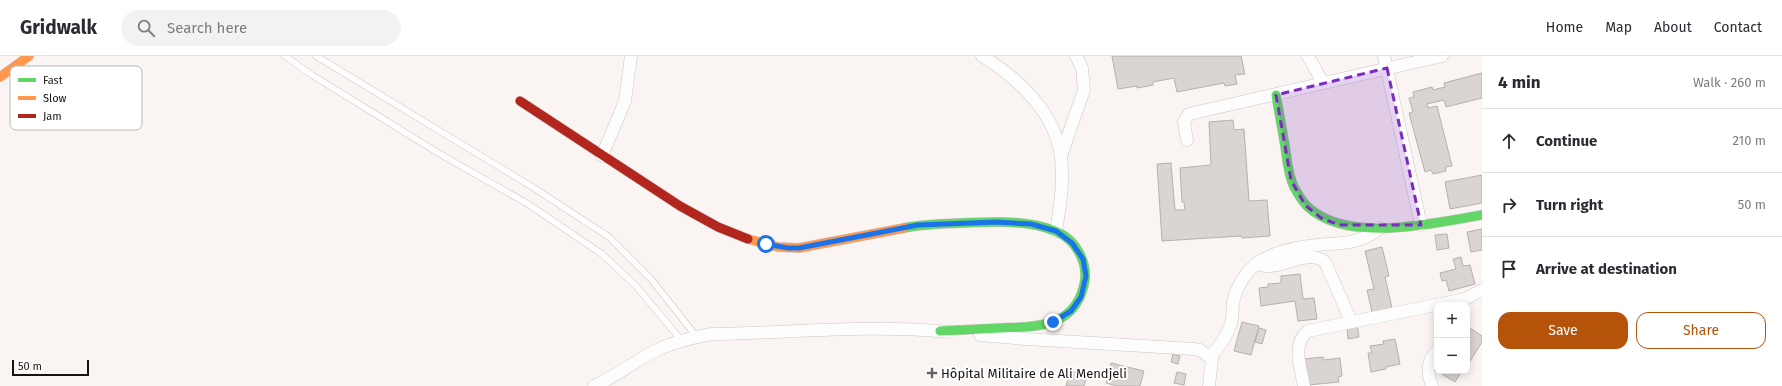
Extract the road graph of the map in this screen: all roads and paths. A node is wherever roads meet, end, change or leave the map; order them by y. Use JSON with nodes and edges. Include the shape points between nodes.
{"nodes":[{"id":1,"x":28,"y":56,"type":"edge"},
{"id":2,"x":285,"y":56,"type":"edge"},
{"id":3,"x":316,"y":56,"type":"edge"},
{"id":4,"x":631,"y":56,"type":"edge"},
{"id":5,"x":982,"y":56,"type":"edge"},
{"id":6,"x":1076,"y":56,"type":"edge"},
{"id":7,"x":1308,"y":56,"type":"edge"},
{"id":8,"x":1384,"y":56,"type":"edge"},
{"id":9,"x":1442,"y":56,"type":"edge"},
{"id":10,"x":15,"y":66,"type":"edge"},
{"id":11,"x":1386,"y":68,"type":"junction"},
{"id":12,"x":10,"y":70,"type":"edge"},
{"id":13,"x":0,"y":77,"type":"edge"},
{"id":14,"x":1323,"y":83,"type":"junction"},
{"id":15,"x":1276,"y":95,"type":"junction"},
{"id":16,"x":520,"y":101,"type":"dead end"},
{"id":17,"x":1187,"y":140,"type":"dead end"},
{"id":18,"x":602,"y":156,"type":"junction"},
{"id":19,"x":1061,"y":156,"type":"junction"},
{"id":20,"x":1482,"y":215,"type":"edge"},
{"id":21,"x":1420,"y":225,"type":"junction"},
{"id":22,"x":1380,"y":228,"type":"junction"},
{"id":23,"x":1056,"y":231,"type":"junction"},
{"id":24,"x":1257,"y":264,"type":"junction"},
{"id":25,"x":1482,"y":290,"type":"edge"},
{"id":26,"x":1465,"y":302,"type":"edge"},
{"id":27,"x":1434,"y":307,"type":"edge"},
{"id":28,"x":1351,"y":321,"type":"junction"},
{"id":29,"x":940,"y":331,"type":"junction"},
{"id":30,"x":696,"y":336,"type":"junction"},
{"id":31,"x":683,"y":341,"type":"junction"},
{"id":32,"x":1434,"y":354,"type":"edge"},
{"id":33,"x":1210,"y":357,"type":"junction"},
{"id":34,"x":594,"y":386,"type":"edge"},
{"id":35,"x":1209,"y":386,"type":"edge"},
{"id":36,"x":1304,"y":386,"type":"edge"},
{"id":37,"x":1432,"y":386,"type":"edge"}],
"edges":[{"from":1,"to":10,"type":"main road"},
{"from":2,"to":31,"type":"lane","via":[[440,154],[528,204],[602,254],[636,286]]},
{"from":3,"to":30,"type":"lane","via":[[534,188],[609,238],[652,279]]},
{"from":4,"to":18,"type":"street","via":[[625,101]]},
{"from":5,"to":19,"type":"street","via":[[1008,74],[1030,94],[1055,134]]},
{"from":6,"to":19,"type":"street","via":[[1082,68],[1084,90]]},
{"from":7,"to":14,"type":"street"},
{"from":8,"to":11,"type":"street"},
{"from":9,"to":11,"type":"street"},
{"from":11,"to":14,"type":"street"},
{"from":11,"to":21,"type":"street"},
{"from":12,"to":13,"type":"main road"},
{"from":14,"to":15,"type":"street"},
{"from":15,"to":17,"type":"street","via":[[1189,114],[1184,122]]},
{"from":15,"to":22,"type":"main road","via":[[1291,180],[1302,201],[1312,212],[1330,222],[1349,227]]},
{"from":16,"to":18,"type":"main road"},
{"from":18,"to":23,"type":"main road","via":[[701,219],[725,230],[777,247],[799,248],[918,225],[996,222],[1031,224]]},
{"from":19,"to":23,"type":"street","via":[[1062,189]]},
{"from":20,"to":21,"type":"main road"},
{"from":21,"to":22,"type":"main road"},
{"from":22,"to":24,"type":"street","via":[[1352,243],[1307,246],[1274,255]]},
{"from":23,"to":29,"type":"main road","via":[[1072,243],[1083,259],[1086,276],[1081,297],[1071,311],[1053,322],[1027,327]]},
{"from":24,"to":28,"type":"street","via":[[1270,266],[1299,258],[1321,259],[1325,262]]},
{"from":24,"to":33,"type":"street","via":[[1244,276],[1234,298],[1232,322],[1224,339]]},
{"from":25,"to":26,"type":"street"},
{"from":27,"to":28,"type":"street"},
{"from":28,"to":36,"type":"street","via":[[1308,331],[1302,337],[1298,350]]},
{"from":29,"to":30,"type":"street","via":[[862,330]]},
{"from":29,"to":33,"type":"street","via":[[1194,349]]},
{"from":30,"to":31,"type":"street"},
{"from":31,"to":34,"type":"street","via":[[659,349]]},
{"from":32,"to":37,"type":"street","via":[[1428,376]]},
{"from":33,"to":35,"type":"street","via":[[1212,363]]}]}
